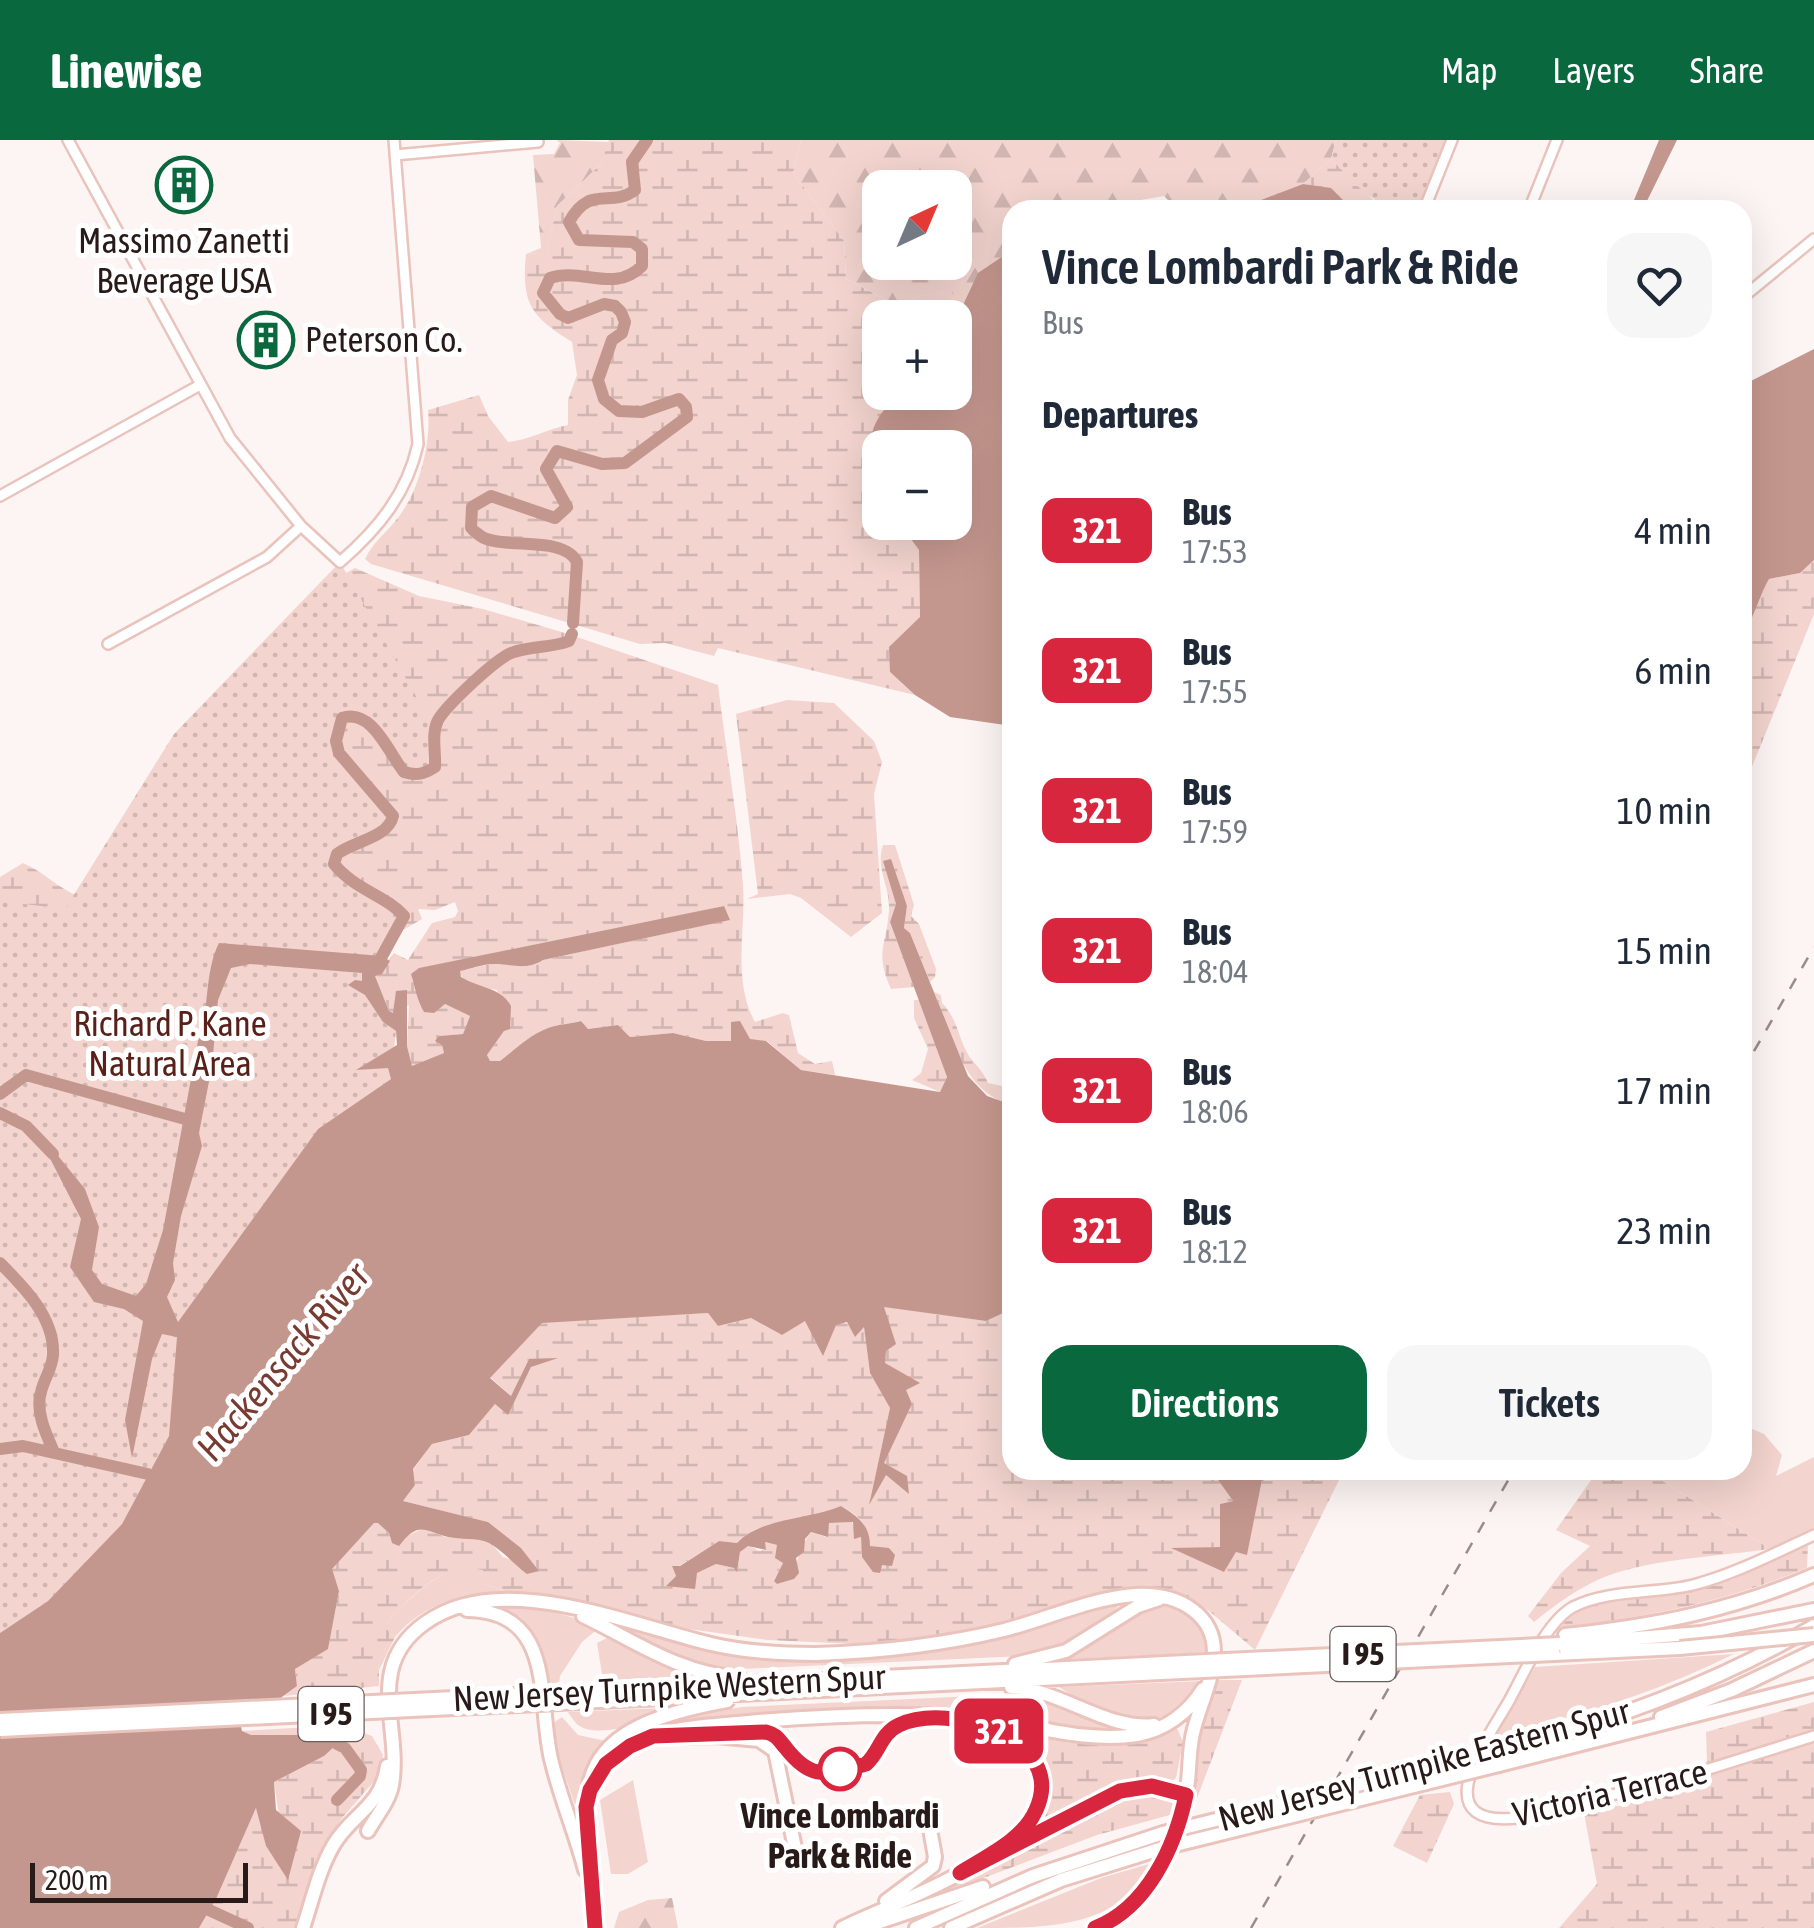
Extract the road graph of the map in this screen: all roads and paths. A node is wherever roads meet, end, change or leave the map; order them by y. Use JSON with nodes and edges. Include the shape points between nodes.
{"nodes":[{"id":1,"x":68,"y":140,"type":"edge"},
{"id":2,"x":394,"y":140,"type":"edge"},
{"id":3,"x":1452,"y":140,"type":"edge"},
{"id":4,"x":1556,"y":140,"type":"edge"},
{"id":5,"x":538,"y":142,"type":"dead end"},
{"id":6,"x":396,"y":155,"type":"junction"},
{"id":7,"x":1428,"y":200,"type":"edge"},
{"id":8,"x":1533,"y":200,"type":"edge"},
{"id":9,"x":1814,"y":239,"type":"edge"},
{"id":10,"x":1752,"y":290,"type":"edge"},
{"id":11,"x":200,"y":385,"type":"junction"},
{"id":12,"x":0,"y":496,"type":"edge"},
{"id":13,"x":302,"y":526,"type":"junction"},
{"id":14,"x":108,"y":644,"type":"dead end"},
{"id":15,"x":1814,"y":1536,"type":"edge"},
{"id":16,"x":1814,"y":1575,"type":"edge"},
{"id":17,"x":1166,"y":1598,"type":"junction"},
{"id":18,"x":546,"y":1604,"type":"junction"},
{"id":19,"x":1814,"y":1610,"type":"edge"},
{"id":20,"x":450,"y":1611,"type":"junction"},
{"id":21,"x":1814,"y":1626,"type":"edge"},
{"id":22,"x":1814,"y":1635,"type":"edge"},
{"id":23,"x":1560,"y":1645,"type":"junction"},
{"id":24,"x":1814,"y":1651,"type":"edge"},
{"id":25,"x":1163,"y":1668,"type":"junction"},
{"id":26,"x":951,"y":1674,"type":"junction"},
{"id":27,"x":1210,"y":1676,"type":"junction"},
{"id":28,"x":822,"y":1680,"type":"junction"},
{"id":29,"x":1814,"y":1685,"type":"edge"},
{"id":30,"x":914,"y":1686,"type":"junction"},
{"id":31,"x":789,"y":1692,"type":"junction"},
{"id":32,"x":661,"y":1693,"type":"junction"},
{"id":33,"x":927,"y":1716,"type":"junction"},
{"id":34,"x":942,"y":1717,"type":"junction"},
{"id":35,"x":1176,"y":1718,"type":"junction"},
{"id":36,"x":0,"y":1720,"type":"edge"},
{"id":37,"x":389,"y":1729,"type":"junction"},
{"id":38,"x":0,"y":1730,"type":"edge"},
{"id":39,"x":776,"y":1735,"type":"dead end"},
{"id":40,"x":653,"y":1736,"type":"junction"},
{"id":41,"x":716,"y":1736,"type":"junction"},
{"id":42,"x":1814,"y":1736,"type":"edge"},
{"id":43,"x":1613,"y":1737,"type":"junction"},
{"id":44,"x":878,"y":1744,"type":"dead end"},
{"id":45,"x":586,"y":1800,"type":"junction"},
{"id":46,"x":930,"y":1829,"type":"dead end"},
{"id":47,"x":368,"y":1831,"type":"dead end"},
{"id":48,"x":1163,"y":1840,"type":"junction"},
{"id":49,"x":797,"y":1858,"type":"dead end"},
{"id":50,"x":1048,"y":1870,"type":"junction"},
{"id":51,"x":595,"y":1922,"type":"edge"},
{"id":52,"x":853,"y":1926,"type":"edge"},
{"id":53,"x":303,"y":1928,"type":"edge"},
{"id":54,"x":916,"y":1928,"type":"edge"},
{"id":55,"x":951,"y":1928,"type":"edge"},
{"id":56,"x":1095,"y":1928,"type":"edge"}],
"edges":[{"from":1,"to":11,"type":"street"},
{"from":2,"to":6,"type":"street"},
{"from":3,"to":7,"type":"street"},
{"from":4,"to":8,"type":"street"},
{"from":5,"to":6,"type":"street"},
{"from":6,"to":13,"type":"street","via":[[418,444],[390,512],[340,562]]},
{"from":9,"to":10,"type":"street"},
{"from":11,"to":12,"type":"street"},
{"from":11,"to":13,"type":"street","via":[[230,438]]},
{"from":13,"to":14,"type":"street","via":[[267,557]]},
{"from":15,"to":42,"type":"street","name":"Victoria Terrace","via":[[1712,1579],[1588,1602],[1565,1614],[1480,1752],[1466,1794],[1483,1817],[1518,1818],[1678,1779]]},
{"from":16,"to":23,"type":"highway","via":[[1700,1614]]},
{"from":17,"to":18,"type":"highway","via":[[1124,1596],[933,1644],[811,1654],[724,1647]]},
{"from":17,"to":26,"type":"highway","via":[[1058,1654]]},
{"from":17,"to":27,"type":"highway","via":[[1187,1605],[1206,1624],[1214,1648]]},
{"from":18,"to":20,"type":"highway","via":[[492,1601]]},
{"from":18,"to":28,"type":"highway","via":[[693,1670]]},
{"from":19,"to":23,"type":"highway","name":"New Jersey Turnpike Western Spur","number":"I 95","via":[[1728,1628]]},
{"from":20,"to":37,"type":"highway","via":[[419,1627],[397,1654]]},
{"from":20,"to":51,"type":"highway","via":[[501,1616],[534,1650],[551,1760]]},
{"from":21,"to":48,"type":"highway","name":"New Jersey Turnpike Eastern Spur","bridge":true,"via":[[1668,1697],[1510,1748]]},
{"from":22,"to":23,"type":"highway","name":"New Jersey Turnpike Western Spur","number":"I 95","bridge":true,"via":[[1680,1648]]},
{"from":23,"to":25,"type":"highway","name":"New Jersey Turnpike Western Spur","number":"I 95","bridge":true},
{"from":23,"to":25,"type":"highway","name":"New Jersey Turnpike Western Spur","number":"I 95","bridge":true,"via":[[1487,1642]]},
{"from":24,"to":43,"type":"highway"},
{"from":25,"to":26,"type":"highway","name":"New Jersey Turnpike Western Spur","number":"I 95"},
{"from":25,"to":30,"type":"highway","name":"New Jersey Turnpike Western Spur","number":"I 95"},
{"from":26,"to":28,"type":"highway","name":"New Jersey Turnpike Western Spur","number":"I 95"},
{"from":27,"to":35,"type":"highway"},
{"from":27,"to":56,"type":"highway","via":[[1192,1736],[1184,1802],[1162,1860],[1136,1901]]},
{"from":28,"to":32,"type":"highway","name":"New Jersey Turnpike Western Spur","number":"I 95"},
{"from":29,"to":43,"type":"highway","name":"New Jersey Turnpike Eastern Spur"},
{"from":30,"to":31,"type":"highway","name":"New Jersey Turnpike Western Spur","number":"I 95"},
{"from":30,"to":35,"type":"highway","via":[[1032,1689],[1134,1725]]},
{"from":31,"to":32,"type":"highway","name":"New Jersey Turnpike Western Spur","number":"I 95"},
{"from":31,"to":45,"type":"highway","via":[[698,1707],[624,1732],[595,1762]]},
{"from":32,"to":36,"type":"highway","name":"New Jersey Turnpike Western Spur","number":"I 95","bridge":true},
{"from":32,"to":38,"type":"highway","name":"New Jersey Turnpike Western Spur","number":"I 95","bridge":true},
{"from":33,"to":34,"type":"highway"},
{"from":33,"to":40,"type":"highway","via":[[773,1720]]},
{"from":33,"to":44,"type":"highway","via":[[894,1728]]},
{"from":34,"to":35,"type":"highway","via":[[1114,1736],[1157,1730]]},
{"from":34,"to":52,"type":"highway","via":[[989,1727],[1022,1747],[1039,1776],[1037,1808],[990,1854]]},
{"from":37,"to":47,"type":"highway","via":[[392,1786]]},
{"from":37,"to":53,"type":"highway","via":[[380,1791],[330,1850]]},
{"from":39,"to":41,"type":"highway"},
{"from":40,"to":41,"type":"highway"},
{"from":40,"to":45,"type":"highway","via":[[614,1756]]},
{"from":41,"to":49,"type":"highway","via":[[756,1739],[775,1751]]},
{"from":43,"to":48,"type":"highway","name":"New Jersey Turnpike Eastern Spur","bridge":true},
{"from":45,"to":51,"type":"highway"},
{"from":46,"to":52,"type":"highway","via":[[932,1868]]},
{"from":48,"to":50,"type":"highway","name":"New Jersey Turnpike Eastern Spur"},
{"from":48,"to":55,"type":"highway","name":"New Jersey Turnpike Eastern Spur"},
{"from":50,"to":52,"type":"highway"},
{"from":50,"to":54,"type":"highway","name":"New Jersey Turnpike Eastern Spur"}]}
